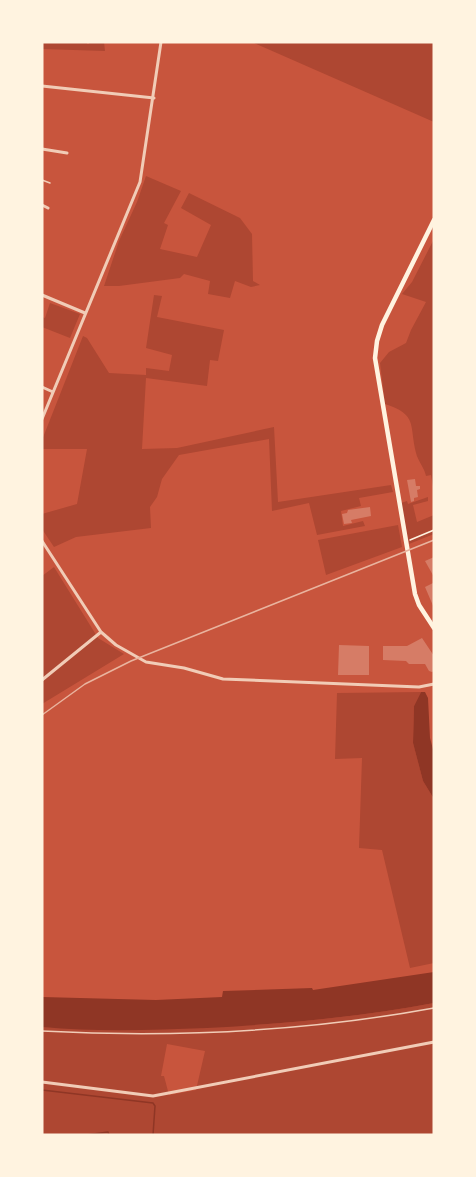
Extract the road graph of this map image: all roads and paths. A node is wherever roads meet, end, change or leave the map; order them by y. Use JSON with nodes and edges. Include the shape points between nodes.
{"nodes":[{"id":1,"x":161,"y":42,"type":"edge"},
{"id":2,"x":42,"y":86,"type":"edge"},
{"id":3,"x":153,"y":98,"type":"junction"},
{"id":4,"x":42,"y":149,"type":"edge"},
{"id":5,"x":67,"y":153,"type":"dead end"},
{"id":6,"x":42,"y":180,"type":"edge"},
{"id":7,"x":50,"y":183,"type":"dead end"},
{"id":8,"x":42,"y":205,"type":"edge"},
{"id":9,"x":48,"y":208,"type":"dead end"},
{"id":10,"x":434,"y":219,"type":"edge"},
{"id":11,"x":42,"y":295,"type":"edge"},
{"id":12,"x":85,"y":313,"type":"junction"},
{"id":13,"x":434,"y":361,"type":"edge"},
{"id":14,"x":434,"y":373,"type":"edge"},
{"id":15,"x":42,"y":387,"type":"edge"},
{"id":16,"x":53,"y":392,"type":"junction"},
{"id":17,"x":42,"y":419,"type":"edge"},
{"id":18,"x":434,"y":530,"type":"edge"},
{"id":19,"x":42,"y":541,"type":"edge"},
{"id":20,"x":405,"y":542,"type":"junction"},
{"id":21,"x":434,"y":628,"type":"edge"},
{"id":22,"x":101,"y":632,"type":"junction"},
{"id":23,"x":42,"y":680,"type":"edge"},
{"id":24,"x":434,"y":684,"type":"edge"},
{"id":25,"x":434,"y":1008,"type":"edge"},
{"id":26,"x":42,"y":1031,"type":"edge"},
{"id":27,"x":434,"y":1042,"type":"edge"},
{"id":28,"x":42,"y":1083,"type":"edge"}],
"edges":[{"from":1,"to":3,"type":"street"},
{"from":2,"to":3,"type":"street"},
{"from":3,"to":12,"type":"street","via":[[138,188]]},
{"from":4,"to":5,"type":"street"},
{"from":6,"to":7,"type":"lane"},
{"from":8,"to":9,"type":"street"},
{"from":10,"to":20,"type":"main road","via":[[378,335],[375,358]]},
{"from":11,"to":12,"type":"street"},
{"from":12,"to":16,"type":"street"},
{"from":13,"to":14,"type":"lane"},
{"from":15,"to":16,"type":"street"},
{"from":16,"to":17,"type":"street"},
{"from":18,"to":20,"type":"path"},
{"from":19,"to":22,"type":"street"},
{"from":20,"to":21,"type":"main road","via":[[416,600]]},
{"from":22,"to":23,"type":"street"},
{"from":22,"to":24,"type":"street","via":[[146,662],[223,679],[419,687]]},
{"from":25,"to":26,"type":"lane","via":[[290,1028],[199,1033]]},
{"from":27,"to":28,"type":"street","via":[[153,1096]]}]}
